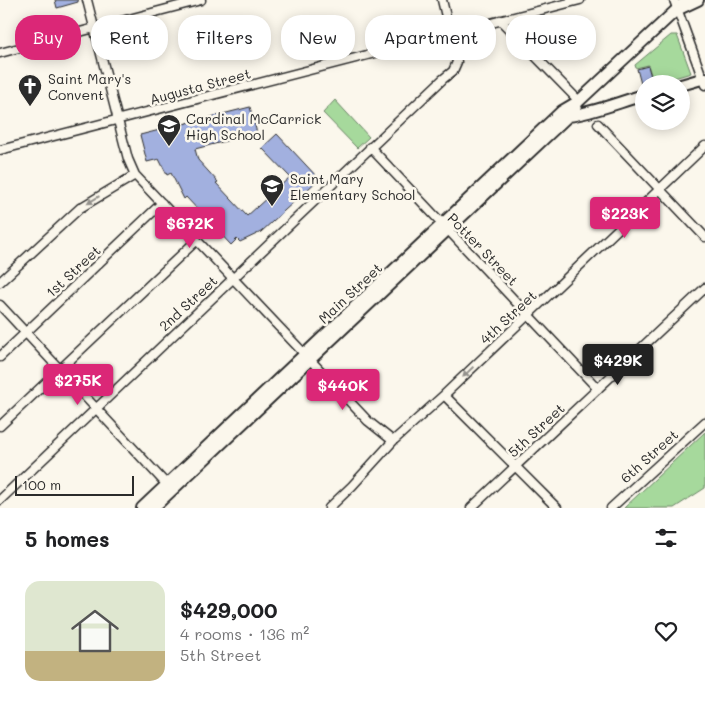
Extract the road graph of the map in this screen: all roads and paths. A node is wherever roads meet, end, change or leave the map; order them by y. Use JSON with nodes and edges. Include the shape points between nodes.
{"nodes":[{"id":1,"x":87,"y":0,"type":"edge"},
{"id":2,"x":201,"y":0,"type":"edge"},
{"id":3,"x":442,"y":0,"type":"edge"},
{"id":4,"x":580,"y":0,"type":"edge"},
{"id":5,"x":687,"y":0,"type":"edge"},
{"id":6,"x":698,"y":0,"type":"edge"},
{"id":7,"x":676,"y":5,"type":"edge"},
{"id":8,"x":144,"y":15,"type":"edge"},
{"id":9,"x":446,"y":15,"type":"edge"},
{"id":10,"x":91,"y":16,"type":"edge"},
{"id":11,"x":500,"y":20,"type":"junction"},
{"id":12,"x":496,"y":21,"type":"edge"},
{"id":13,"x":91,"y":29,"type":"edge"},
{"id":14,"x":0,"y":52,"type":"edge"},
{"id":15,"x":365,"y":55,"type":"edge"},
{"id":16,"x":102,"y":60,"type":"edge"},
{"id":17,"x":457,"y":60,"type":"edge"},
{"id":18,"x":704,"y":81,"type":"edge"},
{"id":19,"x":690,"y":83,"type":"edge"},
{"id":20,"x":635,"y":97,"type":"edge"},
{"id":21,"x":579,"y":101,"type":"junction"},
{"id":22,"x":597,"y":108,"type":"junction"},
{"id":23,"x":568,"y":116,"type":"junction"},
{"id":24,"x":117,"y":120,"type":"junction"},
{"id":25,"x":598,"y":124,"type":"dead end"},
{"id":26,"x":705,"y":146,"type":"edge"},
{"id":27,"x":370,"y":147,"type":"junction"},
{"id":28,"x":0,"y":150,"type":"edge"},
{"id":29,"x":135,"y":175,"type":"junction"},
{"id":30,"x":660,"y":190,"type":"junction"},
{"id":31,"x":162,"y":203,"type":"junction"},
{"id":32,"x":445,"y":228,"type":"junction"},
{"id":33,"x":705,"y":237,"type":"edge"},
{"id":34,"x":197,"y":240,"type":"junction"},
{"id":35,"x":233,"y":278,"type":"junction"},
{"id":36,"x":0,"y":282,"type":"edge"},
{"id":37,"x":705,"y":288,"type":"edge"},
{"id":38,"x":0,"y":305,"type":"edge"},
{"id":39,"x":528,"y":315,"type":"junction"},
{"id":40,"x":26,"y":332,"type":"junction"},
{"id":41,"x":0,"y":357,"type":"edge"},
{"id":42,"x":308,"y":357,"type":"junction"},
{"id":43,"x":59,"y":369,"type":"junction"},
{"id":44,"x":598,"y":389,"type":"junction"},
{"id":45,"x":444,"y":395,"type":"junction"},
{"id":46,"x":96,"y":408,"type":"junction"},
{"id":47,"x":705,"y":422,"type":"edge"},
{"id":48,"x":0,"y":426,"type":"edge"},
{"id":49,"x":392,"y":441,"type":"junction"},
{"id":50,"x":515,"y":467,"type":"junction"},
{"id":51,"x":170,"y":487,"type":"junction"},
{"id":52,"x":0,"y":500,"type":"edge"},
{"id":53,"x":142,"y":508,"type":"edge"},
{"id":54,"x":153,"y":508,"type":"edge"},
{"id":55,"x":329,"y":508,"type":"edge"},
{"id":56,"x":471,"y":508,"type":"edge"},
{"id":57,"x":557,"y":508,"type":"edge"},
{"id":58,"x":611,"y":508,"type":"edge"}],
"edges":[{"from":1,"to":10,"type":"street"},
{"from":2,"to":8,"type":"street"},
{"from":3,"to":9,"type":"street","name":"2nd Street"},
{"from":4,"to":11,"type":"street","name":"Augusta Street"},
{"from":5,"to":7,"type":"main road","name":"Main Street"},
{"from":6,"to":7,"type":"main road","name":"Main Street"},
{"from":7,"to":18,"type":"street"},
{"from":7,"to":21,"type":"main road","name":"Main Street"},
{"from":11,"to":12,"type":"street","name":"Augusta Street"},
{"from":11,"to":21,"type":"street"},
{"from":13,"to":14,"type":"street"},
{"from":15,"to":24,"type":"street","name":"Augusta Street"},
{"from":16,"to":24,"type":"street"},
{"from":17,"to":27,"type":"street","name":"2nd Street","via":[[453,71]]},
{"from":18,"to":19,"type":"main road"},
{"from":20,"to":22,"type":"main road"},
{"from":21,"to":22,"type":"main road"},
{"from":21,"to":23,"type":"main road","name":"Main Street"},
{"from":21,"to":32,"type":"main road","name":"Main Street","via":[[562,111]]},
{"from":22,"to":23,"type":"main road","via":[[586,114]]},
{"from":23,"to":32,"type":"main road","name":"Main Street"},
{"from":24,"to":28,"type":"street","name":"Augusta Street"},
{"from":24,"to":29,"type":"street"},
{"from":25,"to":30,"type":"street"},
{"from":26,"to":30,"type":"street","name":"4th Street"},
{"from":27,"to":32,"type":"street","name":"Potter Street"},
{"from":27,"to":35,"type":"street","name":"2nd Street"},
{"from":29,"to":31,"type":"street"},
{"from":29,"to":36,"type":"street","one_way":true,"via":[[80,208]]},
{"from":30,"to":33,"type":"street"},
{"from":30,"to":39,"type":"street","name":"4th Street"},
{"from":31,"to":34,"type":"street"},
{"from":31,"to":40,"type":"street","name":"1st Street"},
{"from":32,"to":39,"type":"street","name":"Potter Street"},
{"from":32,"to":42,"type":"main road","name":"Main Street"},
{"from":34,"to":35,"type":"street"},
{"from":34,"to":43,"type":"street"},
{"from":35,"to":42,"type":"street"},
{"from":35,"to":46,"type":"street","name":"2nd Street"},
{"from":37,"to":44,"type":"street","name":"5th Street"},
{"from":38,"to":40,"type":"street"},
{"from":39,"to":44,"type":"street","name":"Potter Street"},
{"from":39,"to":45,"type":"street","name":"4th Street","one_way":true},
{"from":40,"to":41,"type":"street","name":"1st Street"},
{"from":40,"to":43,"type":"street"},
{"from":42,"to":49,"type":"street","via":[[368,421]]},
{"from":42,"to":51,"type":"main road","name":"Main Street"},
{"from":43,"to":46,"type":"street"},
{"from":43,"to":48,"type":"street"},
{"from":44,"to":50,"type":"street","name":"5th Street"},
{"from":45,"to":49,"type":"street","name":"4th Street"},
{"from":45,"to":50,"type":"street"},
{"from":46,"to":51,"type":"street"},
{"from":46,"to":52,"type":"street","name":"2nd Street"},
{"from":47,"to":58,"type":"street","name":"6th Street"},
{"from":49,"to":55,"type":"street","name":"4th Street"},
{"from":50,"to":56,"type":"street","name":"5th Street"},
{"from":50,"to":57,"type":"street"},
{"from":51,"to":53,"type":"main road","name":"Main Street"},
{"from":51,"to":54,"type":"main road","name":"Main Street"}]}
